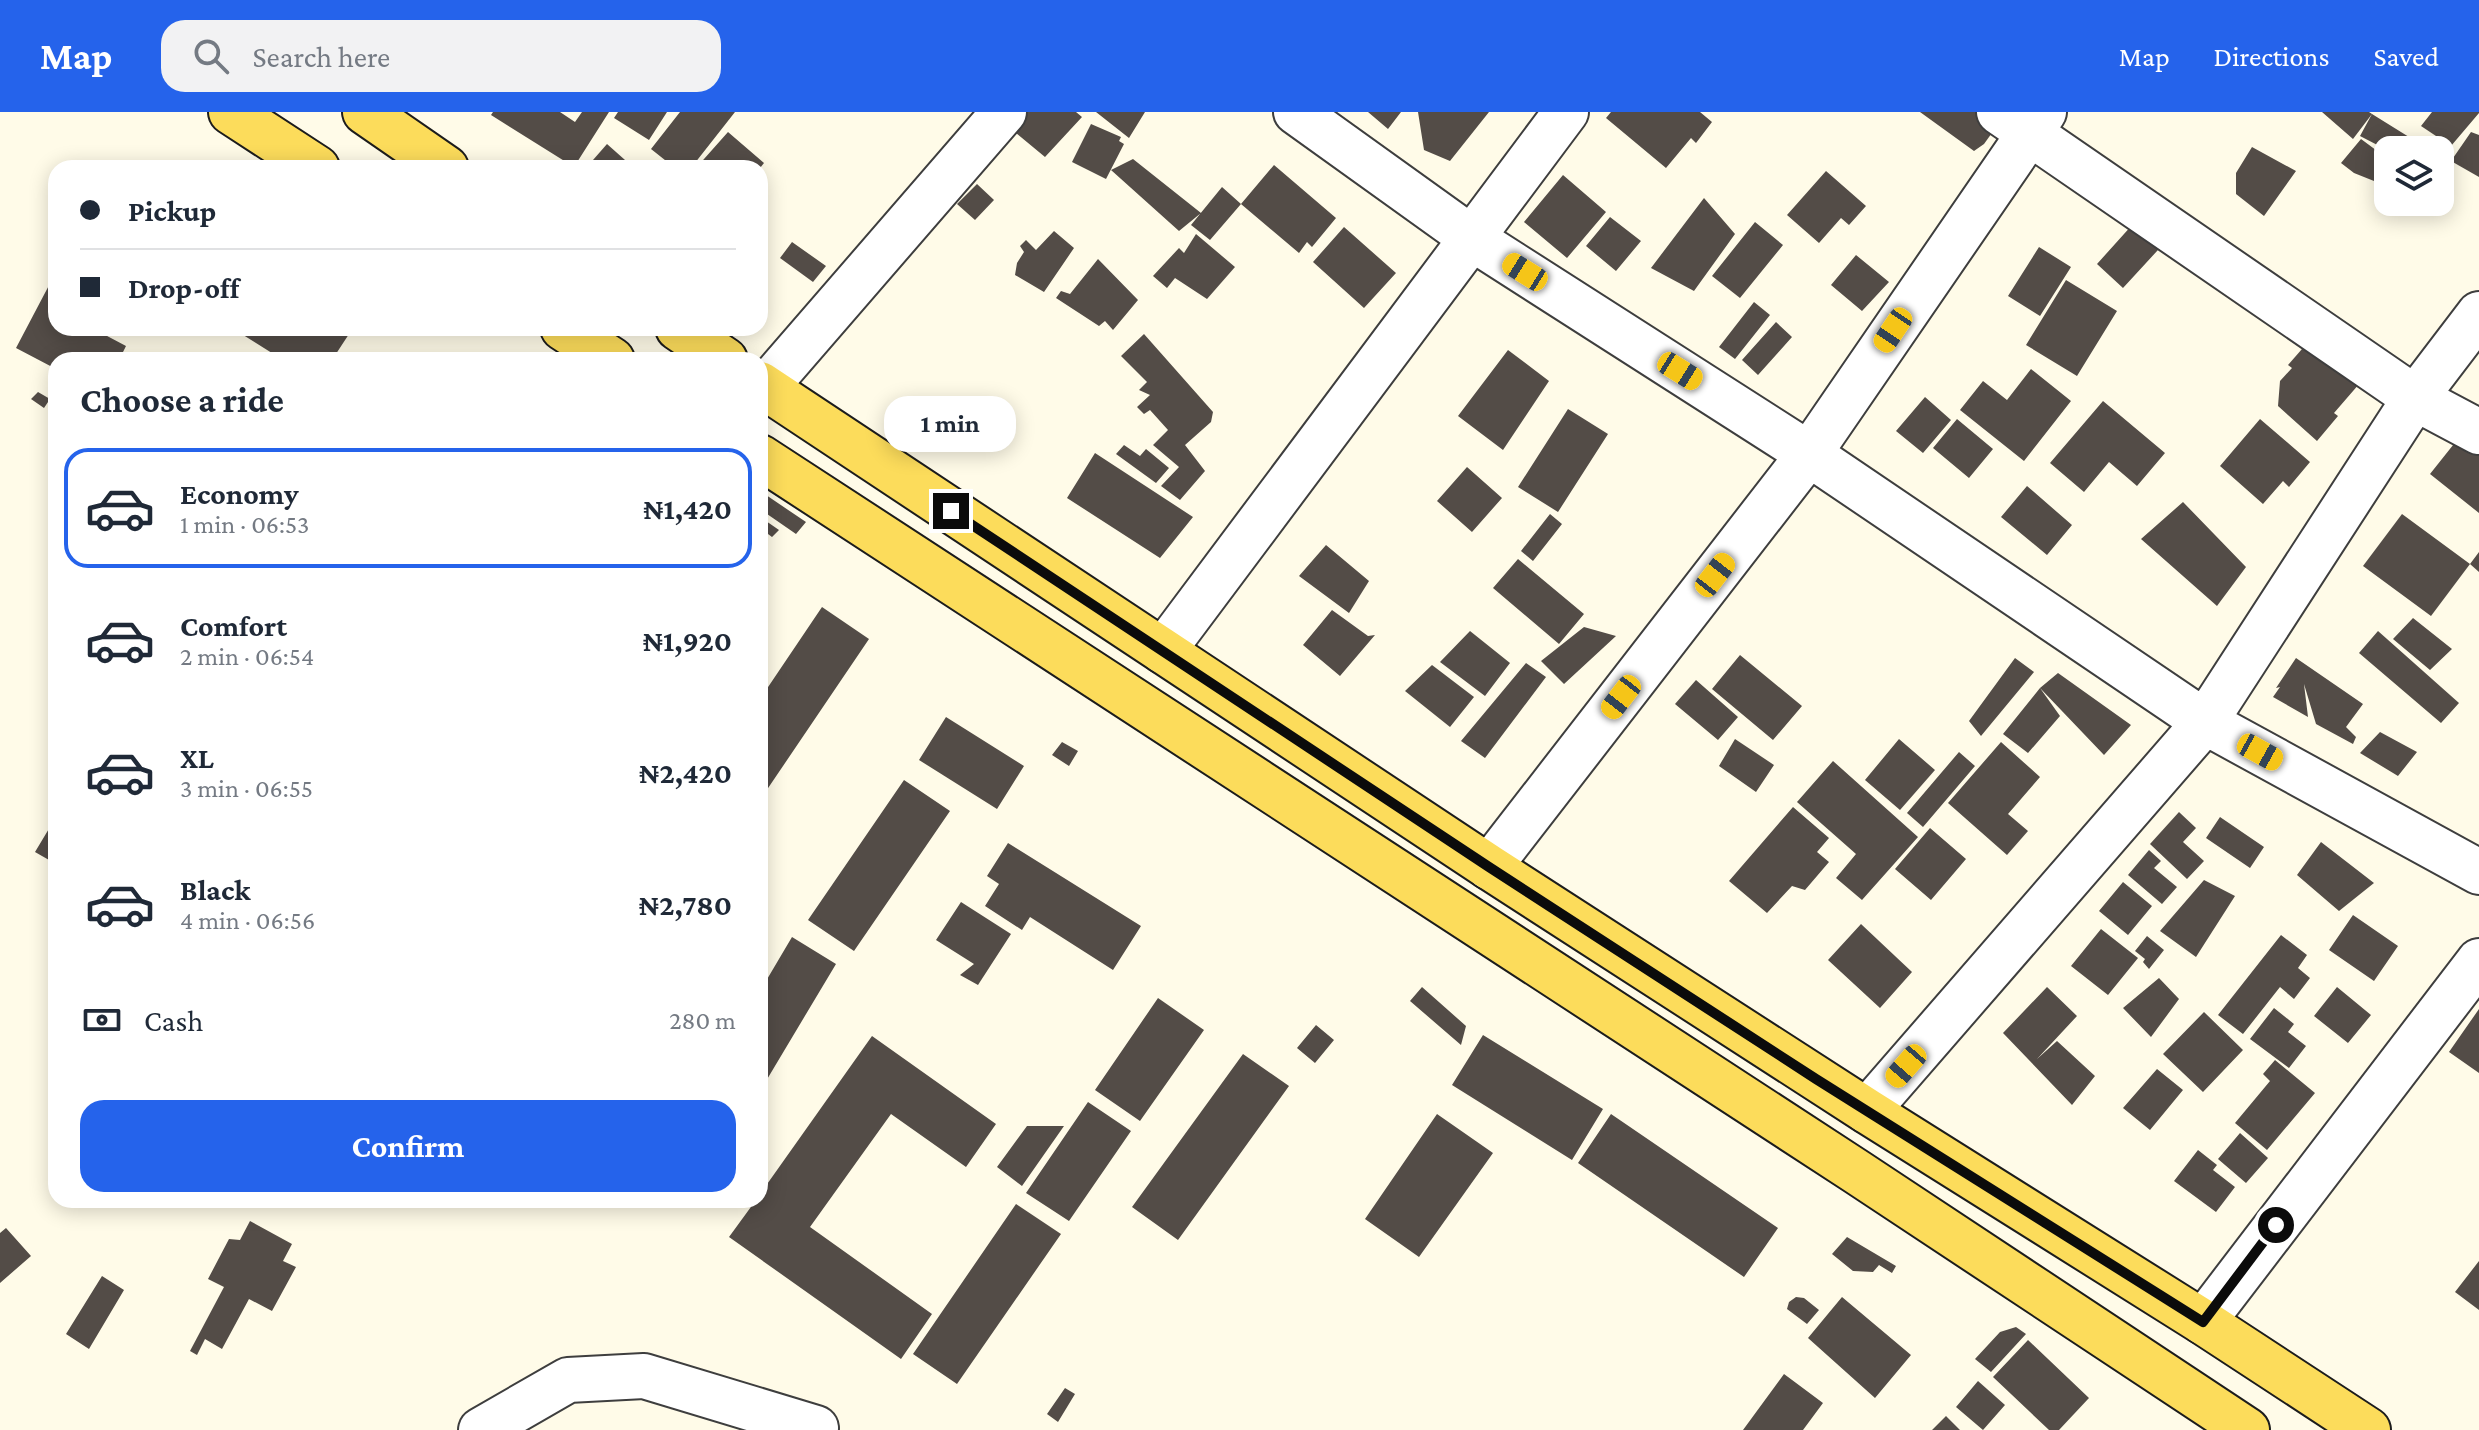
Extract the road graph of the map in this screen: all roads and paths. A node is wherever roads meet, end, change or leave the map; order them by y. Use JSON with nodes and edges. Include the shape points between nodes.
{"nodes":[{"id":1,"x":231,"y":112,"type":"edge"},
{"id":2,"x":365,"y":112,"type":"edge"},
{"id":3,"x":1004,"y":112,"type":"edge"},
{"id":4,"x":1296,"y":112,"type":"edge"},
{"id":5,"x":1566,"y":112,"type":"edge"},
{"id":6,"x":2023,"y":119,"type":"edge"},
{"id":7,"x":305,"y":160,"type":"edge"},
{"id":8,"x":434,"y":160,"type":"edge"},
{"id":9,"x":1473,"y":239,"type":"junction"},
{"id":10,"x":2479,"y":314,"type":"edge"},
{"id":11,"x":575,"y":336,"type":"edge"},
{"id":12,"x":690,"y":336,"type":"edge"},
{"id":13,"x":600,"y":352,"type":"edge"},
{"id":14,"x":713,"y":352,"type":"edge"},
{"id":15,"x":768,"y":379,"type":"edge"},
{"id":16,"x":768,"y":390,"type":"edge"},
{"id":17,"x":2415,"y":398,"type":"junction"},
{"id":18,"x":2479,"y":432,"type":"edge"},
{"id":19,"x":1809,"y":454,"type":"junction"},
{"id":20,"x":768,"y":462,"type":"edge"},
{"id":21,"x":1163,"y":651,"type":"junction"},
{"id":22,"x":2205,"y":722,"type":"junction"},
{"id":23,"x":1489,"y":867,"type":"junction"},
{"id":24,"x":2479,"y":872,"type":"edge"},
{"id":25,"x":2479,"y":961,"type":"edge"},
{"id":26,"x":1867,"y":1111,"type":"junction"},
{"id":27,"x":2203,"y":1322,"type":"junction"},
{"id":28,"x":816,"y":1428,"type":"dead end"},
{"id":29,"x":481,"y":1430,"type":"edge"},
{"id":30,"x":2247,"y":1430,"type":"edge"},
{"id":31,"x":2368,"y":1430,"type":"edge"}],
"edges":[{"from":1,"to":7,"type":"main road"},
{"from":2,"to":8,"type":"main road"},
{"from":3,"to":15,"type":"street"},
{"from":4,"to":9,"type":"street"},
{"from":5,"to":9,"type":"street"},
{"from":6,"to":17,"type":"street"},
{"from":6,"to":19,"type":"street"},
{"from":9,"to":19,"type":"street"},
{"from":9,"to":21,"type":"street"},
{"from":10,"to":17,"type":"street"},
{"from":11,"to":13,"type":"main road"},
{"from":12,"to":14,"type":"main road"},
{"from":16,"to":21,"type":"main road"},
{"from":17,"to":18,"type":"street"},
{"from":17,"to":22,"type":"street"},
{"from":19,"to":22,"type":"street"},
{"from":19,"to":23,"type":"street"},
{"from":20,"to":30,"type":"main road"},
{"from":21,"to":23,"type":"main road"},
{"from":22,"to":24,"type":"street"},
{"from":22,"to":26,"type":"street"},
{"from":23,"to":26,"type":"main road"},
{"from":25,"to":27,"type":"street"},
{"from":26,"to":27,"type":"main road"},
{"from":27,"to":31,"type":"main road"},
{"from":28,"to":29,"type":"street","via":[[644,1376],[568,1380]]}]}
